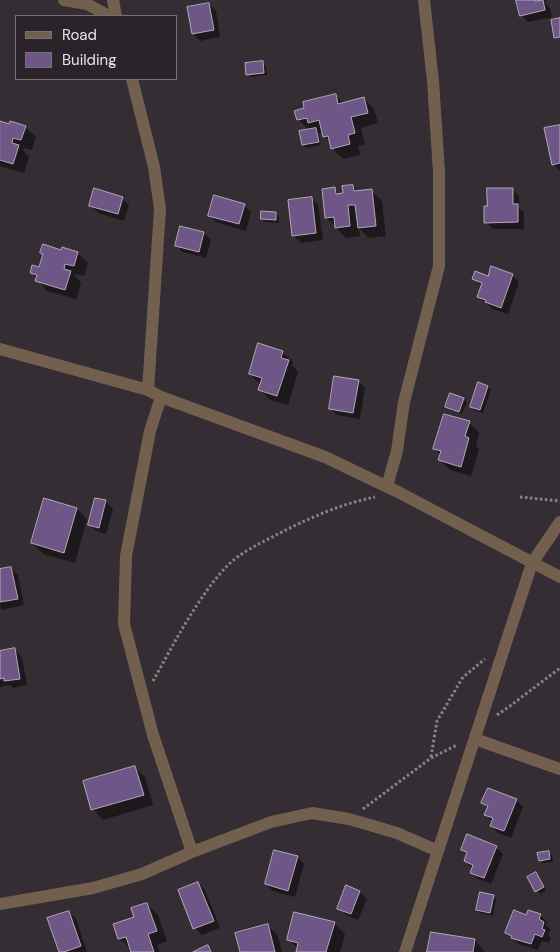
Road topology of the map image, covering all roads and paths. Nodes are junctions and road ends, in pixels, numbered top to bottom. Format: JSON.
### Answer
{"nodes":[{"id":1,"x":64,"y":0,"type":"edge"},
{"id":2,"x":113,"y":0,"type":"edge"},
{"id":3,"x":424,"y":0,"type":"edge"},
{"id":4,"x":107,"y":15,"type":"edge"},
{"id":5,"x":116,"y":15,"type":"edge"},
{"id":6,"x":132,"y":80,"type":"edge"},
{"id":7,"x":0,"y":349,"type":"edge"},
{"id":8,"x":148,"y":390,"type":"junction"},
{"id":9,"x":161,"y":397,"type":"junction"},
{"id":10,"x":393,"y":489,"type":"junction"},
{"id":11,"x":520,"y":497,"type":"dead end"},
{"id":12,"x":560,"y":501,"type":"edge"},
{"id":13,"x":560,"y":522,"type":"edge"},
{"id":14,"x":532,"y":563,"type":"junction"},
{"id":15,"x":560,"y":577,"type":"edge"},
{"id":16,"x":506,"y":642,"type":"junction"},
{"id":17,"x":560,"y":668,"type":"edge"},
{"id":18,"x":144,"y":696,"type":"junction"},
{"id":19,"x":477,"y":734,"type":"junction"},
{"id":20,"x":431,"y":758,"type":"junction"},
{"id":21,"x":560,"y":769,"type":"edge"},
{"id":22,"x":349,"y":819,"type":"junction"},
{"id":23,"x":438,"y":851,"type":"junction"},
{"id":24,"x":192,"y":852,"type":"junction"},
{"id":25,"x":0,"y":904,"type":"edge"},
{"id":26,"x":405,"y":952,"type":"edge"}],
"edges":[{"from":1,"to":4,"type":"street"},
{"from":2,"to":5,"type":"street"},
{"from":3,"to":10,"type":"street"},
{"from":6,"to":8,"type":"street"},
{"from":7,"to":8,"type":"street"},
{"from":8,"to":9,"type":"street"},
{"from":9,"to":10,"type":"street"},
{"from":9,"to":18,"type":"street"},
{"from":10,"to":14,"type":"street"},
{"from":10,"to":18,"type":"path"},
{"from":11,"to":12,"type":"path"},
{"from":13,"to":14,"type":"street"},
{"from":14,"to":15,"type":"street"},
{"from":14,"to":16,"type":"street"},
{"from":16,"to":19,"type":"street"},
{"from":16,"to":20,"type":"path"},
{"from":17,"to":19,"type":"path"},
{"from":18,"to":24,"type":"street"},
{"from":19,"to":20,"type":"path"},
{"from":19,"to":21,"type":"street"},
{"from":19,"to":23,"type":"street"},
{"from":20,"to":22,"type":"path"},
{"from":22,"to":23,"type":"street"},
{"from":22,"to":24,"type":"street"},
{"from":23,"to":26,"type":"street"},
{"from":24,"to":25,"type":"street"}]}
